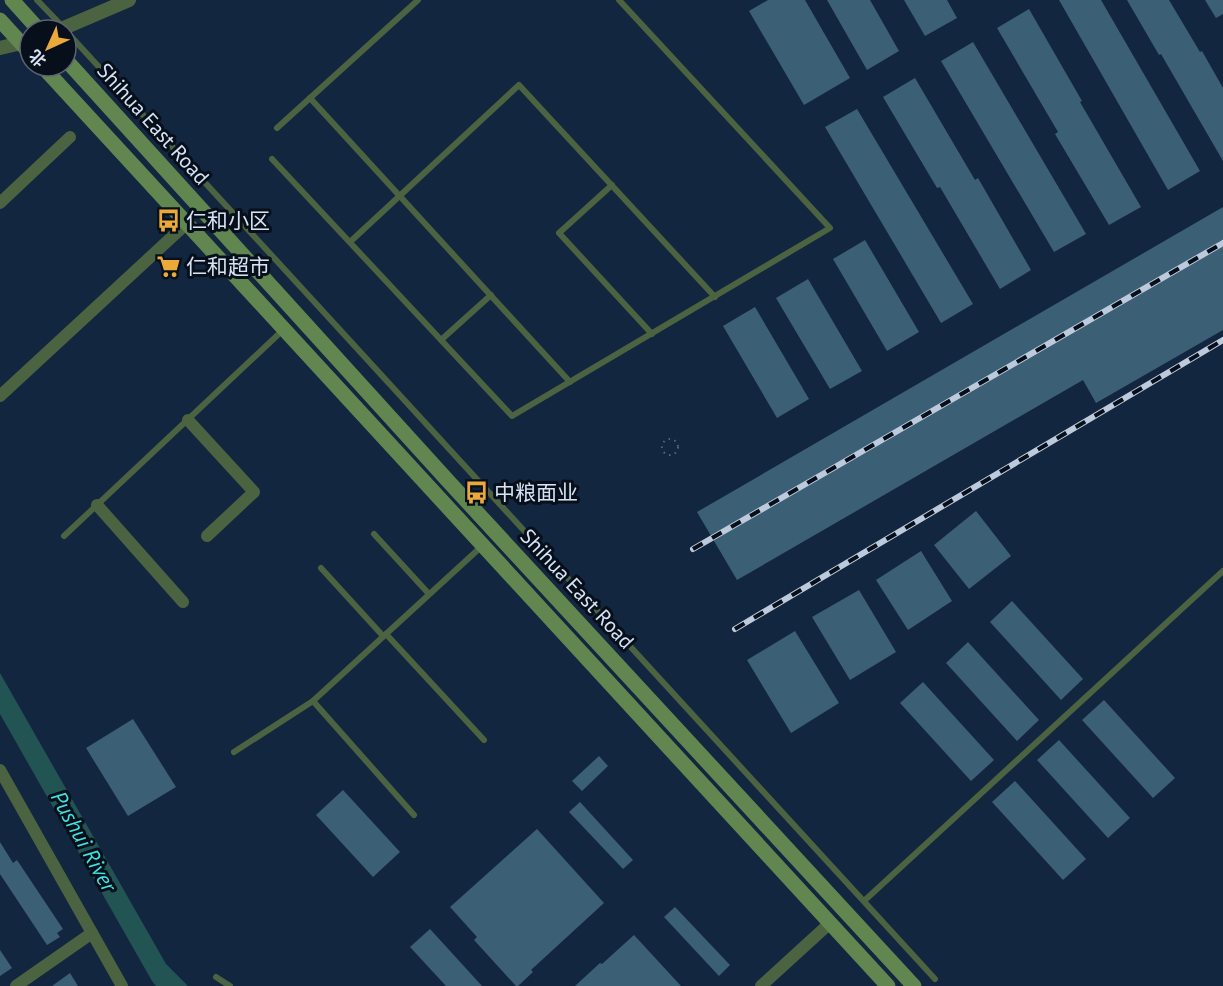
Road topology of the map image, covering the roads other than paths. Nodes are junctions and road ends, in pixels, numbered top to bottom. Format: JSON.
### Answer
{"nodes":[{"id":1,"x":12,"y":0,"type":"edge"},
{"id":2,"x":37,"y":0,"type":"edge"},
{"id":3,"x":129,"y":0,"type":"edge"},
{"id":4,"x":418,"y":0,"type":"edge"},
{"id":5,"x":619,"y":0,"type":"edge"},
{"id":6,"x":28,"y":18,"type":"edge"},
{"id":7,"x":53,"y":18,"type":"edge"},
{"id":8,"x":0,"y":20,"type":"edge"},
{"id":9,"x":78,"y":24,"type":"edge"},
{"id":10,"x":18,"y":37,"type":"edge"},
{"id":11,"x":78,"y":45,"type":"edge"},
{"id":12,"x":18,"y":47,"type":"edge"},
{"id":13,"x":0,"y":48,"type":"edge"},
{"id":14,"x":78,"y":73,"type":"edge"},
{"id":15,"x":53,"y":78,"type":"edge"},
{"id":16,"x":310,"y":98,"type":"junction"},
{"id":17,"x":277,"y":128,"type":"dead end"},
{"id":18,"x":70,"y":137,"type":"dead end"},
{"id":19,"x":272,"y":159,"type":"dead end"},
{"id":20,"x":612,"y":185,"type":"junction"},
{"id":21,"x":400,"y":196,"type":"junction"},
{"id":22,"x":0,"y":203,"type":"edge"},
{"id":23,"x":186,"y":224,"type":"junction"},
{"id":24,"x":350,"y":242,"type":"junction"},
{"id":25,"x":491,"y":295,"type":"junction"},
{"id":26,"x":715,"y":297,"type":"junction"},
{"id":27,"x":284,"y":330,"type":"junction"},
{"id":28,"x":652,"y":334,"type":"junction"},
{"id":29,"x":441,"y":340,"type":"junction"},
{"id":30,"x":570,"y":382,"type":"junction"},
{"id":31,"x":0,"y":396,"type":"edge"},
{"id":32,"x":188,"y":420,"type":"junction"},
{"id":33,"x":97,"y":505,"type":"junction"},
{"id":34,"x":374,"y":534,"type":"dead end"},
{"id":35,"x":64,"y":536,"type":"dead end"},
{"id":36,"x":207,"y":536,"type":"dead end"},
{"id":37,"x":482,"y":545,"type":"junction"},
{"id":38,"x":321,"y":568,"type":"dead end"},
{"id":39,"x":1223,"y":571,"type":"edge"},
{"id":40,"x":429,"y":594,"type":"junction"},
{"id":41,"x":183,"y":602,"type":"dead end"},
{"id":42,"x":385,"y":635,"type":"junction"},
{"id":43,"x":313,"y":701,"type":"junction"},
{"id":44,"x":484,"y":740,"type":"dead end"},
{"id":45,"x":234,"y":752,"type":"dead end"},
{"id":46,"x":0,"y":770,"type":"edge"},
{"id":47,"x":414,"y":815,"type":"dead end"},
{"id":48,"x":864,"y":901,"type":"junction"},
{"id":49,"x":830,"y":923,"type":"junction"},
{"id":50,"x":92,"y":933,"type":"junction"},
{"id":51,"x":216,"y":977,"type":"dead end"},
{"id":52,"x":935,"y":979,"type":"dead end"},
{"id":53,"x":15,"y":986,"type":"edge"},
{"id":54,"x":122,"y":986,"type":"edge"},
{"id":55,"x":230,"y":986,"type":"edge"},
{"id":56,"x":760,"y":986,"type":"edge"},
{"id":57,"x":888,"y":986,"type":"edge"},
{"id":58,"x":914,"y":986,"type":"edge"}],
"edges":[{"from":1,"to":6,"type":"main road"},
{"from":2,"to":7,"type":"lane"},
{"from":3,"to":9,"type":"street"},
{"from":4,"to":16,"type":"lane"},
{"from":5,"to":26,"type":"lane"},
{"from":8,"to":10,"type":"main road"},
{"from":11,"to":48,"type":"lane"},
{"from":12,"to":13,"type":"street"},
{"from":14,"to":58,"type":"main road","name":"Shihua East Road"},
{"from":15,"to":23,"type":"main road","name":"Shihua East Road"},
{"from":16,"to":17,"type":"lane"},
{"from":16,"to":21,"type":"lane"},
{"from":18,"to":22,"type":"street"},
{"from":19,"to":24,"type":"lane"},
{"from":20,"to":21,"type":"lane"},
{"from":20,"to":26,"type":"lane"},
{"from":20,"to":28,"type":"lane"},
{"from":21,"to":24,"type":"lane"},
{"from":21,"to":25,"type":"lane"},
{"from":23,"to":27,"type":"main road","name":"Shihua East Road"},
{"from":23,"to":31,"type":"street"},
{"from":24,"to":29,"type":"lane"},
{"from":25,"to":29,"type":"lane"},
{"from":25,"to":30,"type":"lane"},
{"from":26,"to":28,"type":"lane"},
{"from":27,"to":32,"type":"lane"},
{"from":27,"to":37,"type":"main road","name":"Shihua East Road"},
{"from":28,"to":30,"type":"lane"},
{"from":29,"to":30,"type":"lane"},
{"from":32,"to":33,"type":"lane"},
{"from":32,"to":36,"type":"street"},
{"from":33,"to":35,"type":"lane"},
{"from":33,"to":41,"type":"street"},
{"from":34,"to":40,"type":"lane"},
{"from":37,"to":40,"type":"lane"},
{"from":37,"to":49,"type":"main road","name":"Shihua East Road"},
{"from":38,"to":42,"type":"lane"},
{"from":39,"to":48,"type":"lane"},
{"from":40,"to":42,"type":"lane"},
{"from":42,"to":43,"type":"lane"},
{"from":42,"to":44,"type":"lane"},
{"from":43,"to":45,"type":"lane"},
{"from":43,"to":47,"type":"lane"},
{"from":46,"to":50,"type":"street"},
{"from":48,"to":52,"type":"lane"},
{"from":49,"to":56,"type":"street"},
{"from":49,"to":57,"type":"main road","name":"Shihua East Road"},
{"from":50,"to":53,"type":"street"},
{"from":50,"to":54,"type":"street"},
{"from":51,"to":55,"type":"lane"}]}
